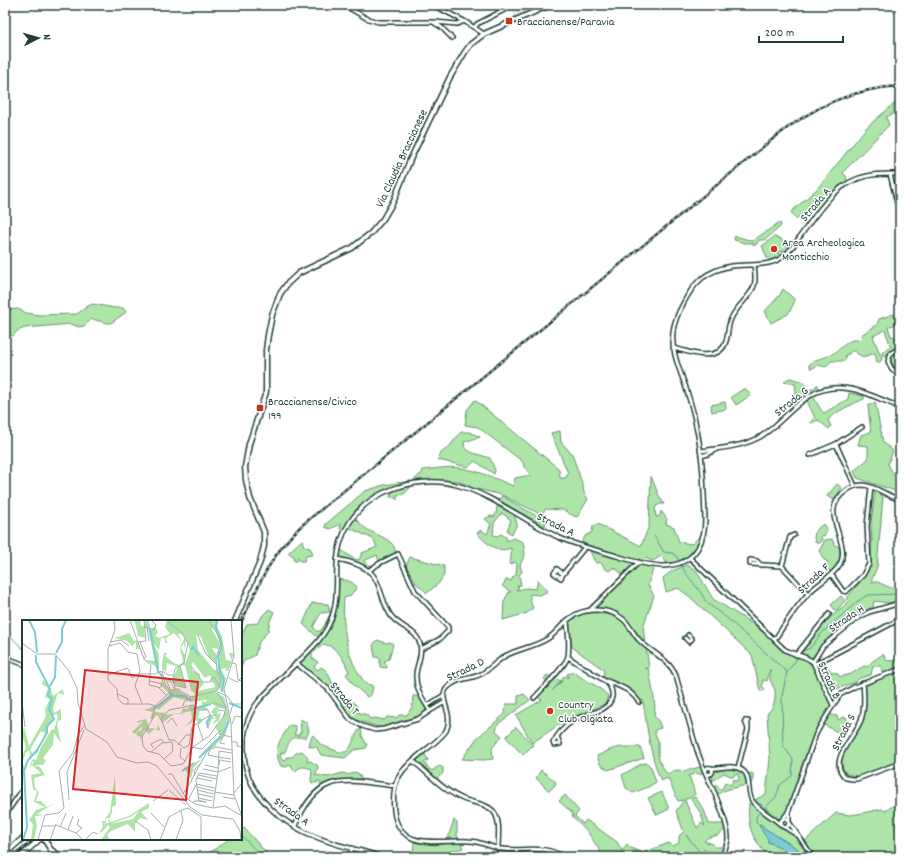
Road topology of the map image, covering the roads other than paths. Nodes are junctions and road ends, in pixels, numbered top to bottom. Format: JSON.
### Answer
{"nodes":[{"id":1,"x":344,"y":5,"type":"edge"},
{"id":2,"x":433,"y":5,"type":"edge"},
{"id":3,"x":514,"y":5,"type":"edge"},
{"id":4,"x":550,"y":5,"type":"edge"},
{"id":5,"x":464,"y":21,"type":"junction"},
{"id":6,"x":433,"y":22,"type":"junction"},
{"id":7,"x":475,"y":27,"type":"junction"},
{"id":8,"x":484,"y":34,"type":"junction"},
{"id":9,"x":452,"y":38,"type":"dead end"},
{"id":10,"x":890,"y":174,"type":"junction"},
{"id":11,"x":900,"y":174,"type":"edge"},
{"id":12,"x":900,"y":215,"type":"edge"},
{"id":13,"x":754,"y":265,"type":"junction"},
{"id":14,"x":673,"y":348,"type":"junction"},
{"id":15,"x":900,"y":348,"type":"edge"},
{"id":16,"x":900,"y":376,"type":"edge"},
{"id":17,"x":900,"y":407,"type":"edge"},
{"id":18,"x":862,"y":427,"type":"dead end"},
{"id":19,"x":836,"y":444,"type":"junction"},
{"id":20,"x":719,"y":448,"type":"junction"},
{"id":21,"x":700,"y":451,"type":"junction"},
{"id":22,"x":810,"y":455,"type":"dead end"},
{"id":23,"x":701,"y":456,"type":"junction"},
{"id":24,"x":856,"y":486,"type":"junction"},
{"id":25,"x":871,"y":487,"type":"junction"},
{"id":26,"x":900,"y":499,"type":"edge"},
{"id":27,"x":794,"y":535,"type":"dead end"},
{"id":28,"x":585,"y":547,"type":"junction"},
{"id":29,"x":690,"y":558,"type":"junction"},
{"id":30,"x":337,"y":559,"type":"junction"},
{"id":31,"x":638,"y":562,"type":"junction"},
{"id":32,"x":761,"y":565,"type":"dead end"},
{"id":33,"x":782,"y":566,"type":"junction"},
{"id":34,"x":368,"y":570,"type":"junction"},
{"id":35,"x":563,"y":574,"type":"dead end"},
{"id":36,"x":831,"y":574,"type":"junction"},
{"id":37,"x":808,"y":594,"type":"junction"},
{"id":38,"x":900,"y":603,"type":"edge"},
{"id":39,"x":589,"y":610,"type":"junction"},
{"id":40,"x":829,"y":614,"type":"dead end"},
{"id":41,"x":900,"y":619,"type":"edge"},
{"id":42,"x":236,"y":620,"type":"edge"},
{"id":43,"x":567,"y":621,"type":"junction"},
{"id":44,"x":688,"y":635,"type":"dead end"},
{"id":45,"x":685,"y":638,"type":"dead end"},
{"id":46,"x":775,"y":639,"type":"junction"},
{"id":47,"x":421,"y":649,"type":"junction"},
{"id":48,"x":5,"y":655,"type":"edge"},
{"id":49,"x":799,"y":655,"type":"junction"},
{"id":50,"x":568,"y":658,"type":"junction"},
{"id":51,"x":296,"y":663,"type":"junction"},
{"id":52,"x":814,"y":663,"type":"junction"},
{"id":53,"x":22,"y":664,"type":"edge"},
{"id":54,"x":900,"y":669,"type":"edge"},
{"id":55,"x":605,"y":681,"type":"junction"},
{"id":56,"x":863,"y":683,"type":"junction"},
{"id":57,"x":619,"y":687,"type":"junction"},
{"id":58,"x":613,"y":692,"type":"junction"},
{"id":59,"x":444,"y":695,"type":"junction"},
{"id":60,"x":534,"y":698,"type":"dead end"},
{"id":61,"x":445,"y":702,"type":"junction"},
{"id":62,"x":639,"y":702,"type":"dead end"},
{"id":63,"x":833,"y":705,"type":"junction"},
{"id":64,"x":428,"y":706,"type":"junction"},
{"id":65,"x":430,"y":711,"type":"junction"},
{"id":66,"x":748,"y":729,"type":"dead end"},
{"id":67,"x":557,"y":736,"type":"dead end"},
{"id":68,"x":699,"y":755,"type":"junction"},
{"id":69,"x":413,"y":761,"type":"junction"},
{"id":70,"x":900,"y":763,"type":"edge"},
{"id":71,"x":710,"y":768,"type":"junction"},
{"id":72,"x":738,"y":768,"type":"junction"},
{"id":73,"x":719,"y":769,"type":"junction"},
{"id":74,"x":706,"y":773,"type":"junction"},
{"id":75,"x":711,"y":774,"type":"junction"},
{"id":76,"x":375,"y":784,"type":"junction"},
{"id":77,"x":711,"y":784,"type":"junction"},
{"id":78,"x":395,"y":786,"type":"junction"},
{"id":79,"x":378,"y":788,"type":"dead end"},
{"id":80,"x":22,"y":790,"type":"edge"},
{"id":81,"x":789,"y":810,"type":"junction"},
{"id":82,"x":5,"y":814,"type":"edge"},
{"id":83,"x":775,"y":819,"type":"junction"},
{"id":84,"x":783,"y":819,"type":"junction"},
{"id":85,"x":790,"y":822,"type":"junction"},
{"id":86,"x":780,"y":824,"type":"junction"},
{"id":87,"x":295,"y":826,"type":"junction"},
{"id":88,"x":786,"y":828,"type":"junction"},
{"id":89,"x":800,"y":838,"type":"junction"},
{"id":90,"x":22,"y":839,"type":"edge"},
{"id":91,"x":39,"y":840,"type":"edge"},
{"id":92,"x":45,"y":840,"type":"edge"},
{"id":93,"x":352,"y":848,"type":"junction"},
{"id":94,"x":498,"y":848,"type":"junction"},
{"id":95,"x":723,"y":853,"type":"junction"},
{"id":96,"x":5,"y":854,"type":"edge"},
{"id":97,"x":20,"y":857,"type":"edge"},
{"id":98,"x":61,"y":857,"type":"edge"},
{"id":99,"x":322,"y":857,"type":"edge"},
{"id":100,"x":381,"y":857,"type":"edge"},
{"id":101,"x":564,"y":857,"type":"edge"},
{"id":102,"x":721,"y":857,"type":"edge"},
{"id":103,"x":731,"y":857,"type":"edge"},
{"id":104,"x":813,"y":857,"type":"edge"}],
"edges":[{"from":1,"to":6,"type":"street"},
{"from":2,"to":5,"type":"street"},
{"from":3,"to":7,"type":"street"},
{"from":4,"to":8,"type":"main road","name":"Via Claudia Braccianese"},
{"from":5,"to":6,"type":"street"},
{"from":5,"to":7,"type":"street"},
{"from":6,"to":9,"type":"street"},
{"from":7,"to":8,"type":"street"},
{"from":8,"to":42,"type":"main road","name":"Via Claudia Braccianese"},
{"from":10,"to":11,"type":"street","name":"Strada A"},
{"from":10,"to":12,"type":"street"},
{"from":10,"to":13,"type":"street","name":"Strada A"},
{"from":13,"to":14,"type":"street","name":"Strada A"},
{"from":13,"to":14,"type":"street"},
{"from":14,"to":21,"type":"street","name":"Strada A"},
{"from":15,"to":16,"type":"street"},
{"from":17,"to":20,"type":"street","name":"Strada G"},
{"from":18,"to":19,"type":"street"},
{"from":19,"to":22,"type":"street"},
{"from":19,"to":24,"type":"street"},
{"from":20,"to":21,"type":"street","name":"Strada G"},
{"from":20,"to":23,"type":"street","name":"Strada G"},
{"from":21,"to":23,"type":"street","name":"Strada A"},
{"from":23,"to":29,"type":"street","name":"Strada A"},
{"from":24,"to":25,"type":"street"},
{"from":24,"to":36,"type":"street","name":"Strada F"},
{"from":25,"to":26,"type":"street"},
{"from":25,"to":36,"type":"street"},
{"from":27,"to":33,"type":"street"},
{"from":28,"to":30,"type":"street","name":"Strada A"},
{"from":28,"to":31,"type":"street","name":"Strada A"},
{"from":28,"to":35,"type":"street"},
{"from":29,"to":31,"type":"street","name":"Strada A"},
{"from":29,"to":46,"type":"street","name":"Strada B"},
{"from":30,"to":34,"type":"street"},
{"from":30,"to":51,"type":"street","name":"Strada A"},
{"from":31,"to":39,"type":"street","name":"Strada D"},
{"from":32,"to":33,"type":"street"},
{"from":33,"to":37,"type":"street"},
{"from":34,"to":47,"type":"street"},
{"from":34,"to":47,"type":"street"},
{"from":36,"to":37,"type":"street","name":"Strada F"},
{"from":37,"to":46,"type":"street","name":"Strada F"},
{"from":38,"to":52,"type":"street","name":"Strada H"},
{"from":39,"to":43,"type":"street","name":"Strada D"},
{"from":39,"to":68,"type":"street"},
{"from":40,"to":49,"type":"street"},
{"from":41,"to":52,"type":"street"},
{"from":43,"to":50,"type":"street"},
{"from":43,"to":59,"type":"street","name":"Strada D"},
{"from":44,"to":45,"type":"street"},
{"from":46,"to":49,"type":"street","name":"Strada B"},
{"from":47,"to":64,"type":"street"},
{"from":48,"to":53,"type":"street"},
{"from":49,"to":52,"type":"street","name":"Strada B"},
{"from":50,"to":55,"type":"street"},
{"from":50,"to":60,"type":"street"},
{"from":51,"to":65,"type":"street","name":"Strada T"},
{"from":51,"to":87,"type":"street","name":"Strada A"},
{"from":52,"to":63,"type":"street","name":"Strada B"},
{"from":54,"to":56,"type":"street"},
{"from":55,"to":57,"type":"street"},
{"from":55,"to":58,"type":"street"},
{"from":56,"to":63,"type":"street"},
{"from":56,"to":70,"type":"street","name":"Strada S"},
{"from":57,"to":58,"type":"street"},
{"from":57,"to":62,"type":"street"},
{"from":58,"to":67,"type":"street"},
{"from":59,"to":61,"type":"street","name":"Strada D"},
{"from":59,"to":64,"type":"street"},
{"from":61,"to":65,"type":"street","name":"Strada T"},
{"from":61,"to":69,"type":"street","name":"Strada D"},
{"from":63,"to":81,"type":"street","name":"Strada B"},
{"from":64,"to":65,"type":"street"},
{"from":66,"to":72,"type":"street"},
{"from":68,"to":71,"type":"street"},
{"from":68,"to":74,"type":"street"},
{"from":69,"to":78,"type":"street","name":"Strada D"},
{"from":69,"to":94,"type":"street"},
{"from":71,"to":73,"type":"street"},
{"from":71,"to":74,"type":"street"},
{"from":71,"to":75,"type":"street"},
{"from":72,"to":73,"type":"street"},
{"from":72,"to":83,"type":"street"},
{"from":73,"to":75,"type":"street"},
{"from":74,"to":75,"type":"street"},
{"from":74,"to":77,"type":"street"},
{"from":75,"to":77,"type":"street"},
{"from":76,"to":78,"type":"street"},
{"from":76,"to":79,"type":"street"},
{"from":76,"to":87,"type":"street"},
{"from":77,"to":95,"type":"street"},
{"from":78,"to":94,"type":"street","name":"Strada D"},
{"from":80,"to":82,"type":"street"},
{"from":81,"to":84,"type":"street","name":"Strada B"},
{"from":81,"to":85,"type":"street","name":"Strada B"},
{"from":83,"to":84,"type":"street"},
{"from":83,"to":86,"type":"street"},
{"from":84,"to":85,"type":"street"},
{"from":84,"to":86,"type":"street"},
{"from":85,"to":88,"type":"street"},
{"from":85,"to":89,"type":"street","name":"Strada B"},
{"from":86,"to":88,"type":"street"},
{"from":87,"to":93,"type":"street","name":"Strada A"},
{"from":88,"to":89,"type":"street","name":"Strada B"},
{"from":89,"to":104,"type":"street","name":"Strada B"},
{"from":90,"to":96,"type":"main road"},
{"from":91,"to":97,"type":"main road"},
{"from":92,"to":98,"type":"main road"},
{"from":93,"to":99,"type":"street"},
{"from":93,"to":100,"type":"street","name":"Strada A"},
{"from":94,"to":101,"type":"street","name":"Strada D"},
{"from":95,"to":102,"type":"street"},
{"from":95,"to":103,"type":"street"}]}
